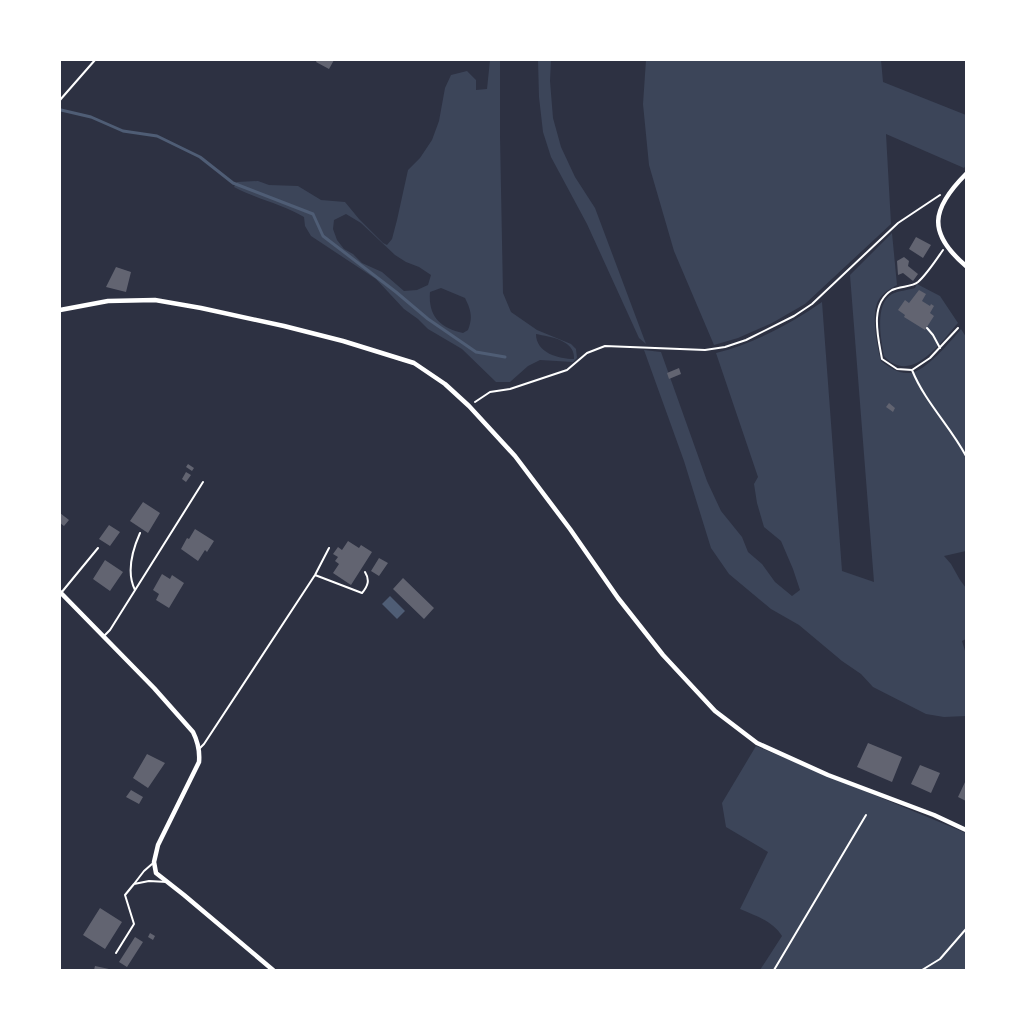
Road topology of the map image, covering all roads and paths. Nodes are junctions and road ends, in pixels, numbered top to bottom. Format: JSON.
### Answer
{"nodes":[{"id":1,"x":95,"y":60,"type":"edge"},
{"id":2,"x":60,"y":100,"type":"edge"},
{"id":3,"x":966,"y":174,"type":"edge"},
{"id":4,"x":947,"y":196,"type":"junction"},
{"id":5,"x":946,"y":245,"type":"junction"},
{"id":6,"x":966,"y":266,"type":"edge"},
{"id":7,"x":60,"y":310,"type":"edge"},
{"id":8,"x":926,"y":328,"type":"dead end"},
{"id":9,"x":958,"y":328,"type":"dead end"},
{"id":10,"x":940,"y":348,"type":"junction"},
{"id":11,"x":912,"y":370,"type":"junction"},
{"id":12,"x":469,"y":406,"type":"junction"},
{"id":13,"x":966,"y":456,"type":"edge"},
{"id":14,"x":204,"y":482,"type":"dead end"},
{"id":15,"x":140,"y":533,"type":"dead end"},
{"id":16,"x":98,"y":548,"type":"dead end"},
{"id":17,"x":329,"y":548,"type":"dead end"},
{"id":18,"x":364,"y":572,"type":"dead end"},
{"id":19,"x":315,"y":575,"type":"junction"},
{"id":20,"x":135,"y":590,"type":"junction"},
{"id":21,"x":60,"y":593,"type":"edge"},
{"id":22,"x":103,"y":636,"type":"junction"},
{"id":23,"x":199,"y":749,"type":"junction"},
{"id":24,"x":866,"y":816,"type":"dead end"},
{"id":25,"x":966,"y":830,"type":"edge"},
{"id":26,"x":154,"y":862,"type":"junction"},
{"id":27,"x":168,"y":882,"type":"junction"},
{"id":28,"x":134,"y":884,"type":"junction"},
{"id":29,"x":966,"y":929,"type":"edge"},
{"id":30,"x":116,"y":952,"type":"dead end"},
{"id":31,"x":273,"y":970,"type":"edge"},
{"id":32,"x":774,"y":970,"type":"edge"},
{"id":33,"x":922,"y":970,"type":"edge"}],
"edges":[{"from":1,"to":2,"type":"lane"},
{"from":3,"to":4,"type":"street"},
{"from":4,"to":5,"type":"street"},
{"from":4,"to":12,"type":"path"},
{"from":5,"to":6,"type":"street"},
{"from":5,"to":11,"type":"path"},
{"from":7,"to":12,"type":"street"},
{"from":8,"to":10,"type":"path"},
{"from":9,"to":10,"type":"path"},
{"from":10,"to":11,"type":"path"},
{"from":11,"to":13,"type":"path"},
{"from":12,"to":25,"type":"street"},
{"from":14,"to":20,"type":"lane"},
{"from":15,"to":20,"type":"lane"},
{"from":16,"to":21,"type":"lane"},
{"from":17,"to":19,"type":"lane"},
{"from":18,"to":19,"type":"lane"},
{"from":19,"to":23,"type":"lane"},
{"from":20,"to":22,"type":"lane"},
{"from":21,"to":22,"type":"street"},
{"from":22,"to":23,"type":"street"},
{"from":23,"to":26,"type":"street"},
{"from":24,"to":32,"type":"path"},
{"from":26,"to":27,"type":"street"},
{"from":26,"to":28,"type":"lane"},
{"from":27,"to":28,"type":"lane"},
{"from":27,"to":31,"type":"street"},
{"from":28,"to":30,"type":"lane"},
{"from":29,"to":33,"type":"path"}]}
